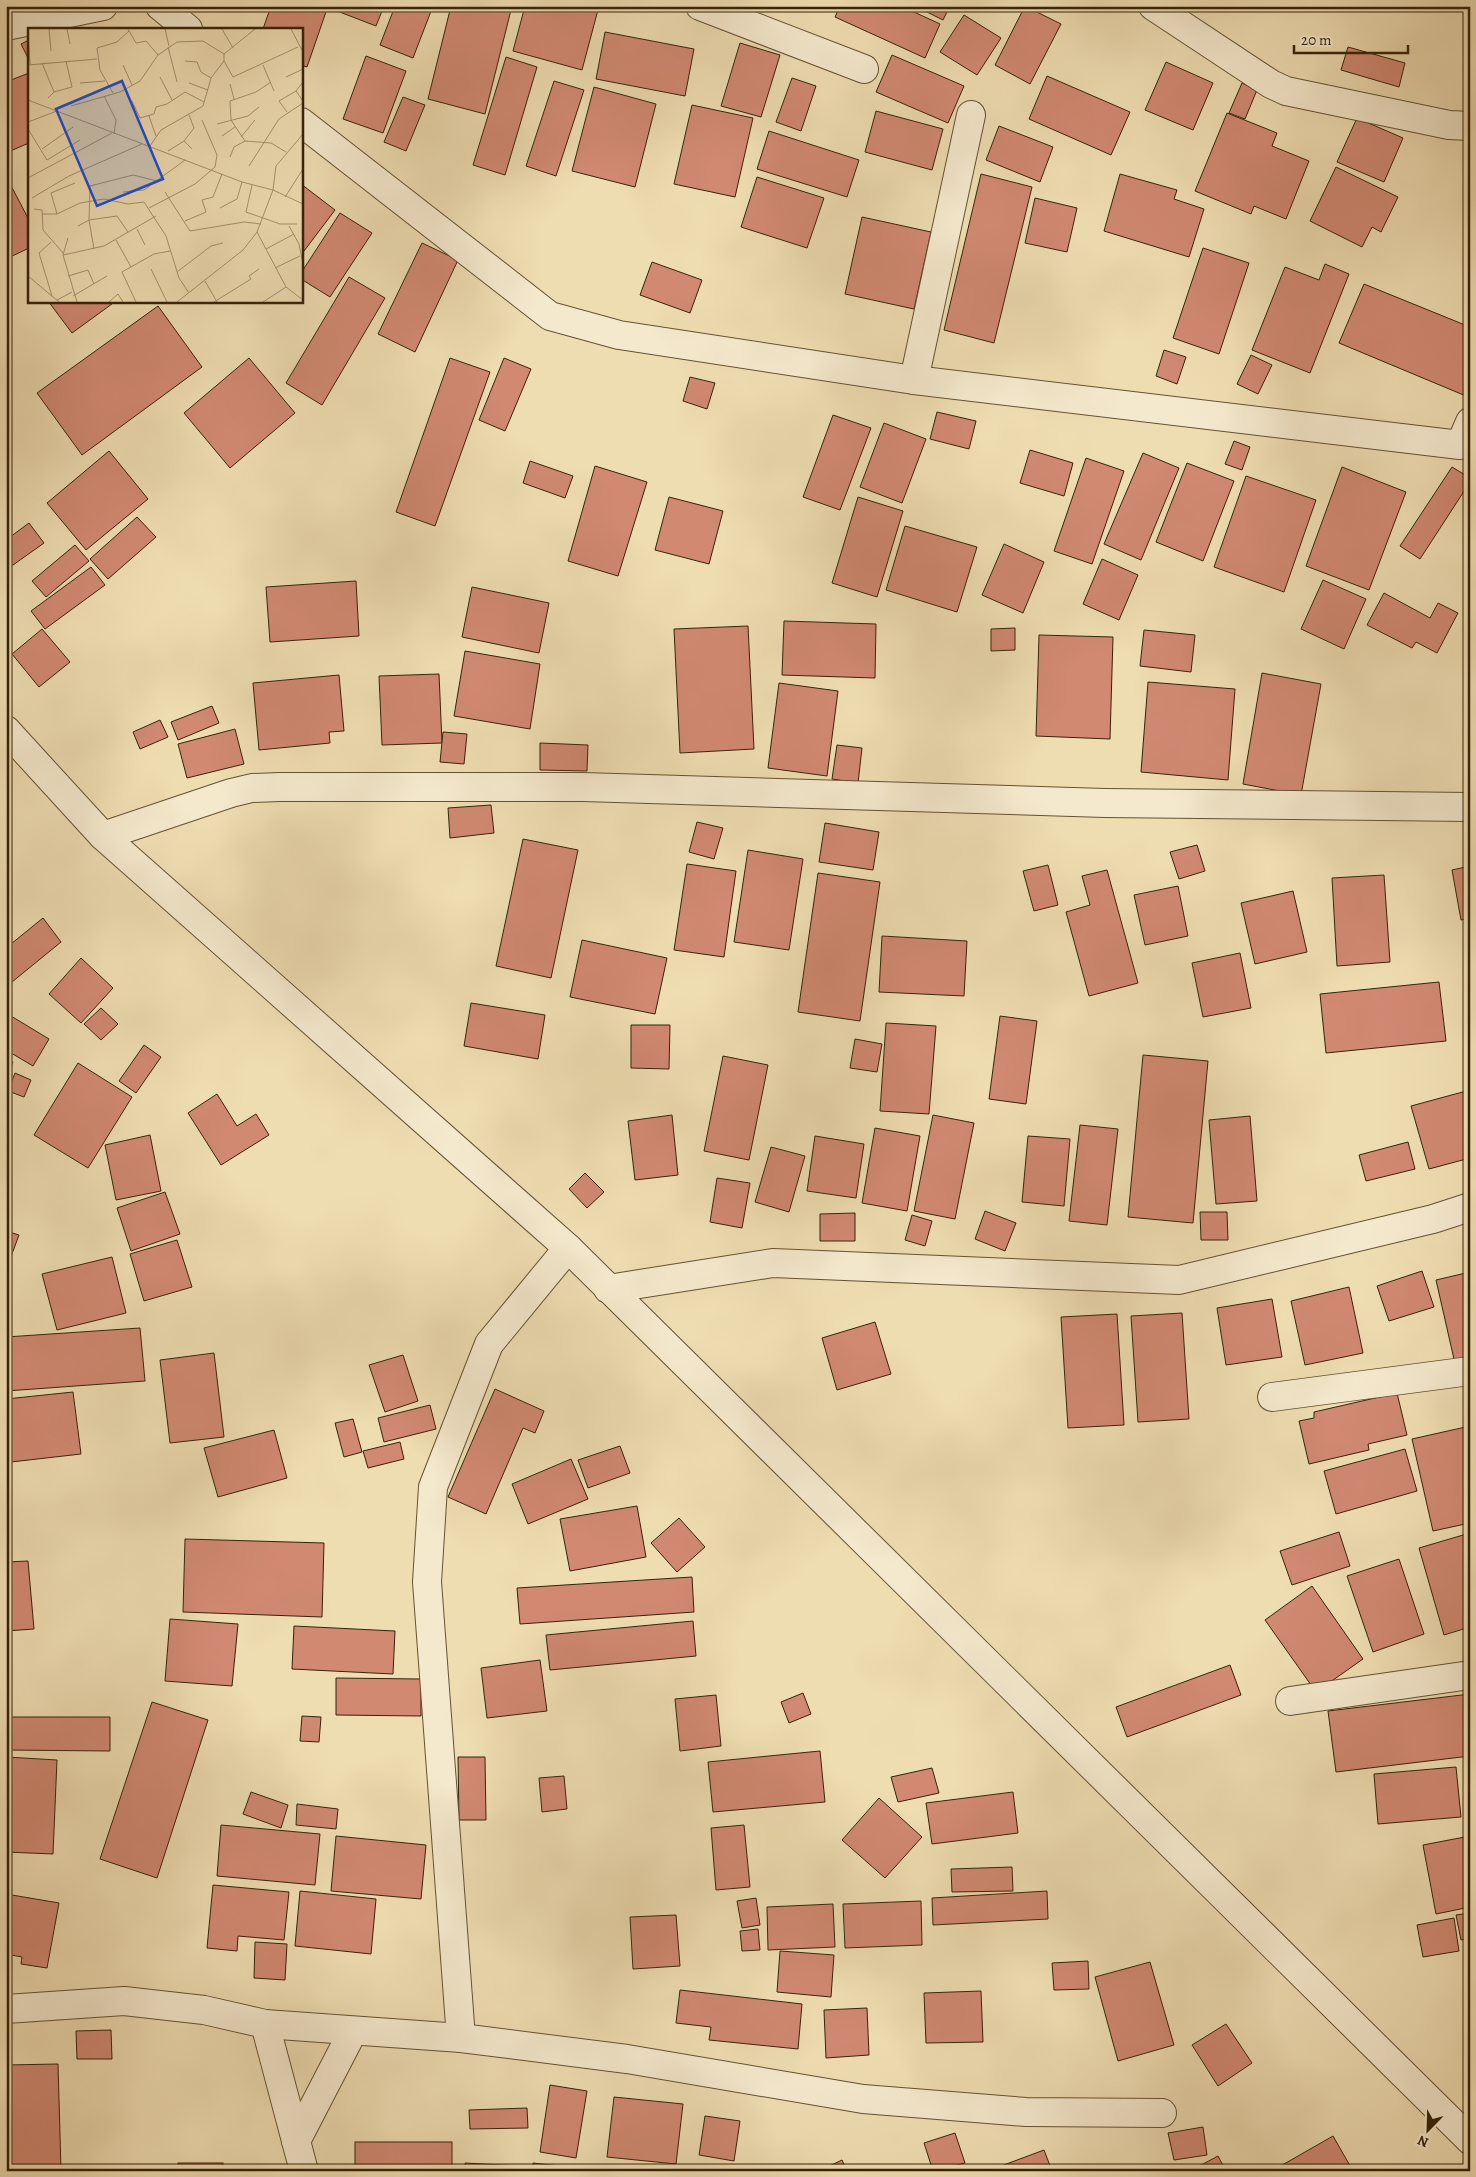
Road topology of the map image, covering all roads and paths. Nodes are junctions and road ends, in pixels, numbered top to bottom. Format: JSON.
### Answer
{"nodes":[{"id":1,"x":103,"y":6,"type":"edge"},
{"id":2,"x":160,"y":6,"type":"edge"},
{"id":3,"x":700,"y":6,"type":"edge"},
{"id":4,"x":1153,"y":6,"type":"edge"},
{"id":5,"x":6,"y":26,"type":"edge"},
{"id":6,"x":187,"y":28,"type":"edge"},
{"id":7,"x":864,"y":69,"type":"dead end"},
{"id":8,"x":971,"y":115,"type":"dead end"},
{"id":9,"x":302,"y":123,"type":"edge"},
{"id":10,"x":1470,"y":126,"type":"edge"},
{"id":11,"x":914,"y":380,"type":"junction"},
{"id":12,"x":1470,"y":422,"type":"edge"},
{"id":13,"x":6,"y":730,"type":"edge"},
{"id":14,"x":1470,"y":807,"type":"edge"},
{"id":15,"x":103,"y":836,"type":"junction"},
{"id":16,"x":1470,"y":1207,"type":"edge"},
{"id":17,"x":568,"y":1248,"type":"junction"},
{"id":18,"x":608,"y":1289,"type":"junction"},
{"id":19,"x":1470,"y":1371,"type":"edge"},
{"id":20,"x":1272,"y":1397,"type":"dead end"},
{"id":21,"x":1470,"y":1675,"type":"edge"},
{"id":22,"x":1290,"y":1701,"type":"dead end"},
{"id":23,"x":6,"y":2009,"type":"edge"},
{"id":24,"x":265,"y":2024,"type":"junction"},
{"id":25,"x":353,"y":2031,"type":"junction"},
{"id":26,"x":461,"y":2038,"type":"junction"},
{"id":27,"x":1162,"y":2113,"type":"dead end"},
{"id":28,"x":1470,"y":2140,"type":"edge"},
{"id":29,"x":296,"y":2141,"type":"junction"},
{"id":30,"x":304,"y":2171,"type":"edge"}],
"edges":[{"from":1,"to":5,"type":"street"},
{"from":2,"to":6,"type":"street"},
{"from":3,"to":7,"type":"street"},
{"from":4,"to":10,"type":"street"},
{"from":8,"to":11,"type":"street"},
{"from":9,"to":11,"type":"street"},
{"from":11,"to":12,"type":"street"},
{"from":13,"to":15,"type":"street"},
{"from":14,"to":15,"type":"street"},
{"from":15,"to":17,"type":"street"},
{"from":16,"to":18,"type":"street"},
{"from":17,"to":18,"type":"street"},
{"from":17,"to":26,"type":"street"},
{"from":18,"to":28,"type":"street"},
{"from":19,"to":20,"type":"street"},
{"from":21,"to":22,"type":"street"},
{"from":23,"to":24,"type":"street"},
{"from":24,"to":25,"type":"street"},
{"from":24,"to":29,"type":"street"},
{"from":25,"to":26,"type":"street"},
{"from":25,"to":29,"type":"street"},
{"from":26,"to":27,"type":"street"},
{"from":29,"to":30,"type":"street"}]}
